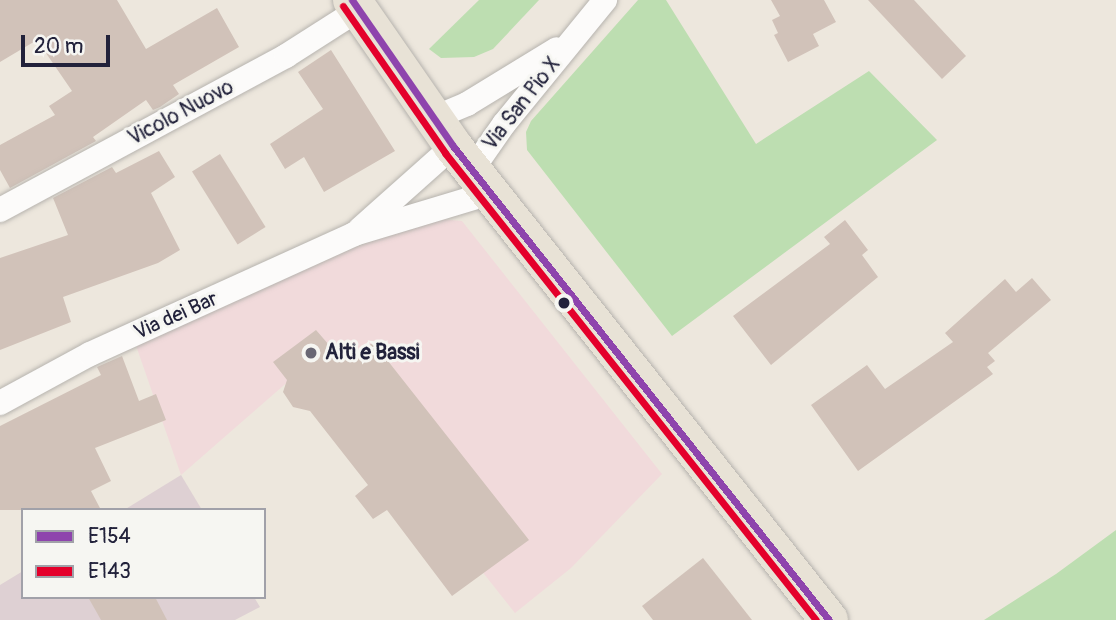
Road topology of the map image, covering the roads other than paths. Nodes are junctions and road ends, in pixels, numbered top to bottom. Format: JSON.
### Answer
{"nodes":[{"id":1,"x":605,"y":0,"type":"edge"},
{"id":2,"x":355,"y":5,"type":"edge"},
{"id":3,"x":572,"y":40,"type":"junction"},
{"id":4,"x":462,"y":157,"type":"junction"},
{"id":5,"x":0,"y":210,"type":"edge"},
{"id":6,"x":354,"y":234,"type":"junction"},
{"id":7,"x":0,"y":403,"type":"edge"},
{"id":8,"x":829,"y":620,"type":"edge"}],
"edges":[{"from":1,"to":3,"type":"street","name":"Via San Pio X"},
{"from":2,"to":4,"type":"main road"},
{"from":2,"to":5,"type":"street","name":"Vicolo Nuovo"},
{"from":3,"to":4,"type":"street","name":"Via San Pio X"},
{"from":3,"to":4,"type":"street","name":"Via San Pio X"},
{"from":4,"to":6,"type":"street","name":"Via dei Bar"},
{"from":4,"to":6,"type":"street","name":"Via dei Bar"},
{"from":4,"to":8,"type":"main road"},
{"from":6,"to":7,"type":"street","name":"Via dei Bar"}]}
